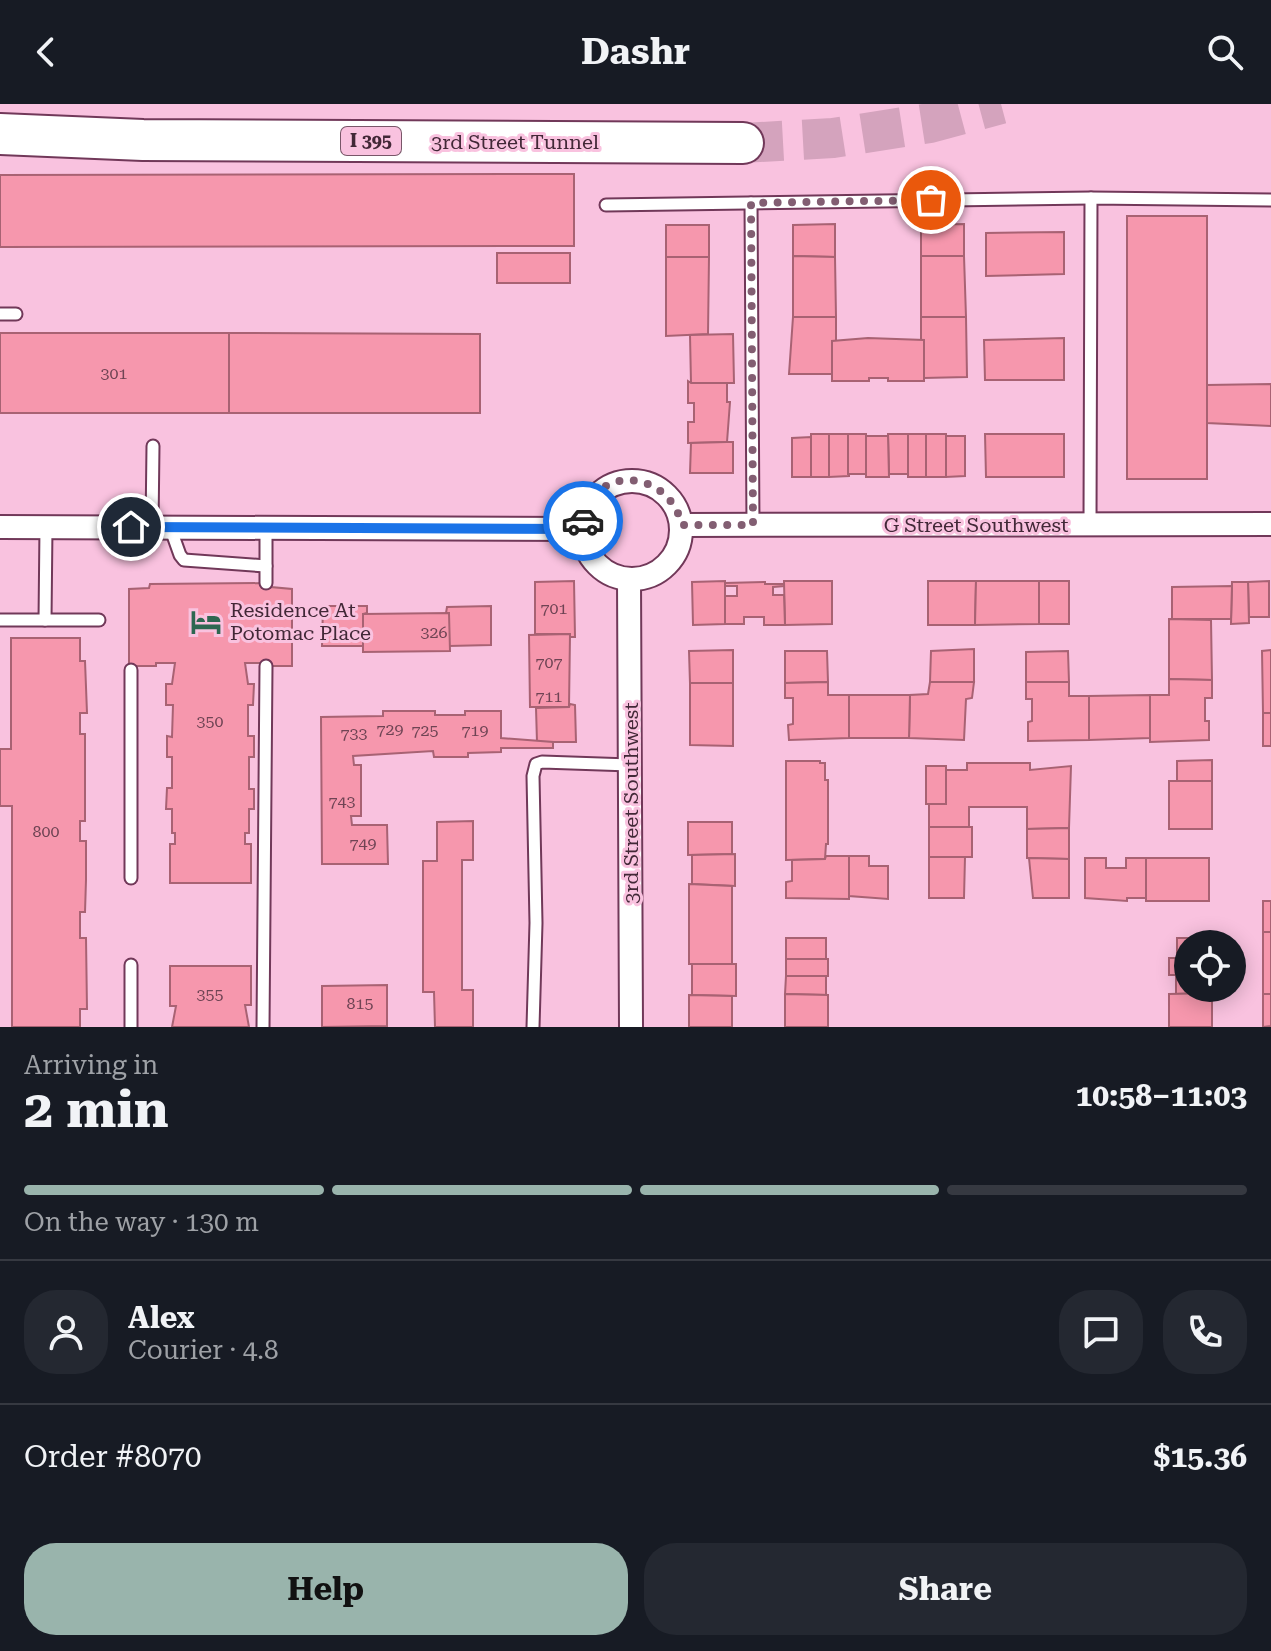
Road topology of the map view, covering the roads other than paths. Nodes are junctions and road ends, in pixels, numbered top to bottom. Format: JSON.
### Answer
{"nodes":[{"id":1,"x":0,"y":134,"type":"edge"},
{"id":2,"x":743,"y":143,"type":"tunnel mouth"},
{"id":3,"x":1091,"y":198,"type":"junction"},
{"id":4,"x":1271,"y":200,"type":"edge"},
{"id":5,"x":751,"y":203,"type":"junction"},
{"id":6,"x":606,"y":205,"type":"dead end"},
{"id":7,"x":0,"y":314,"type":"edge"},
{"id":8,"x":16,"y":314,"type":"dead end"},
{"id":9,"x":153,"y":446,"type":"dead end"},
{"id":10,"x":1271,"y":524,"type":"edge"},
{"id":11,"x":682,"y":525,"type":"junction"},
{"id":12,"x":753,"y":525,"type":"junction"},
{"id":13,"x":1090,"y":525,"type":"junction"},
{"id":14,"x":0,"y":527,"type":"edge"},
{"id":15,"x":46,"y":527,"type":"junction"},
{"id":16,"x":161,"y":527,"type":"junction"},
{"id":17,"x":266,"y":527,"type":"junction"},
{"id":18,"x":582,"y":529,"type":"junction"},
{"id":19,"x":266,"y":566,"type":"junction"},
{"id":20,"x":629,"y":579,"type":"junction"},
{"id":21,"x":266,"y":583,"type":"dead end"},
{"id":22,"x":0,"y":620,"type":"edge"},
{"id":23,"x":45,"y":620,"type":"junction"},
{"id":24,"x":99,"y":620,"type":"dead end"},
{"id":25,"x":266,"y":666,"type":"dead end"},
{"id":26,"x":131,"y":670,"type":"dead end"},
{"id":27,"x":631,"y":765,"type":"junction"},
{"id":28,"x":131,"y":878,"type":"dead end"},
{"id":29,"x":131,"y":965,"type":"dead end"},
{"id":30,"x":131,"y":1027,"type":"edge"},
{"id":31,"x":263,"y":1027,"type":"edge"},
{"id":32,"x":533,"y":1027,"type":"edge"},
{"id":33,"x":631,"y":1027,"type":"edge"}],
"edges":[{"from":1,"to":2,"type":"highway","name":"3rd Street Tunnel","number":"I 395"},
{"from":3,"to":4,"type":"lane"},
{"from":3,"to":5,"type":"lane"},
{"from":3,"to":13,"type":"lane"},
{"from":5,"to":6,"type":"lane"},
{"from":5,"to":12,"type":"lane"},
{"from":7,"to":8,"type":"lane"},
{"from":9,"to":16,"type":"lane"},
{"from":10,"to":13,"type":"street","name":"G Street Southwest"},
{"from":11,"to":12,"type":"street","name":"G Street Southwest"},
{"from":11,"to":18,"type":"street"},
{"from":11,"to":20,"type":"street"},
{"from":12,"to":13,"type":"street","name":"G Street Southwest"},
{"from":14,"to":15,"type":"street"},
{"from":15,"to":16,"type":"street"},
{"from":15,"to":23,"type":"lane"},
{"from":16,"to":17,"type":"street"},
{"from":16,"to":19,"type":"lane"},
{"from":17,"to":18,"type":"street"},
{"from":17,"to":19,"type":"lane"},
{"from":18,"to":20,"type":"street"},
{"from":19,"to":21,"type":"lane"},
{"from":20,"to":27,"type":"street","name":"3rd Street Southwest"},
{"from":22,"to":23,"type":"lane"},
{"from":23,"to":24,"type":"lane"},
{"from":25,"to":31,"type":"lane"},
{"from":26,"to":28,"type":"lane"},
{"from":27,"to":32,"type":"lane"},
{"from":27,"to":33,"type":"street","name":"3rd Street Southwest"},
{"from":29,"to":30,"type":"lane"}]}
